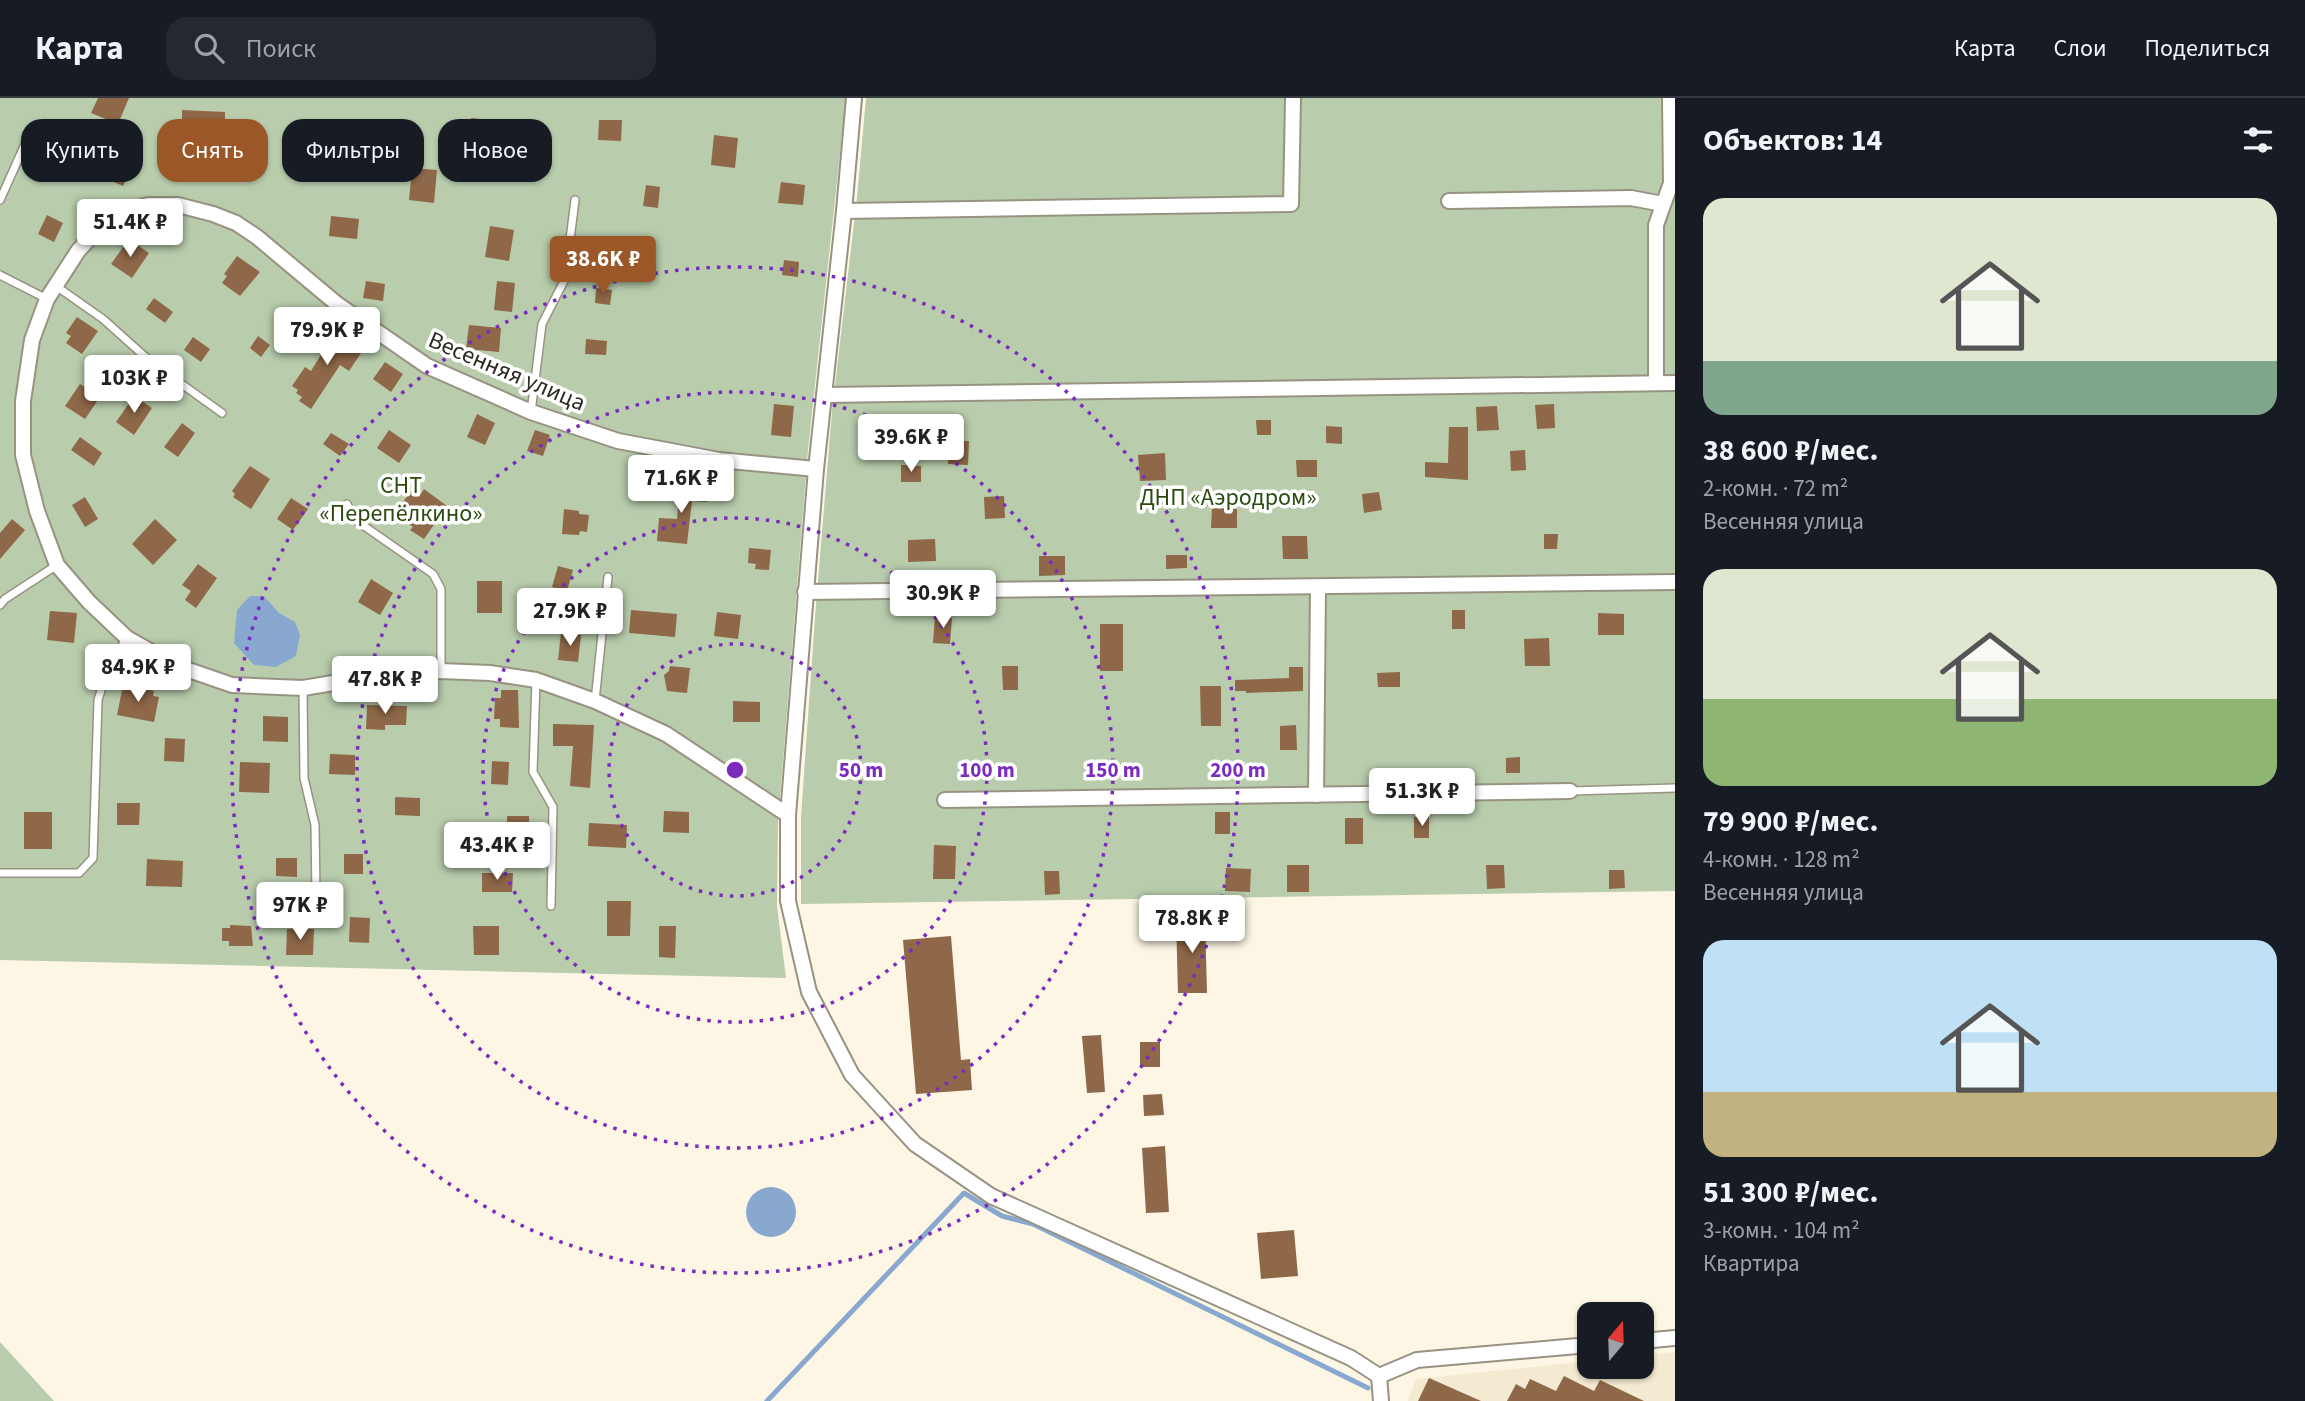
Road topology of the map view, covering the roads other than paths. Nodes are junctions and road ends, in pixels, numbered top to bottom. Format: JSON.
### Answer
{"nodes":[{"id":1,"x":854,"y":98,"type":"edge"},
{"id":2,"x":1293,"y":98,"type":"edge"},
{"id":3,"x":1670,"y":98,"type":"edge"},
{"id":4,"x":21,"y":153,"type":"edge"},
{"id":5,"x":0,"y":200,"type":"edge"},
{"id":6,"x":575,"y":200,"type":"dead end"},
{"id":7,"x":1449,"y":201,"type":"dead end"},
{"id":8,"x":1663,"y":204,"type":"junction"},
{"id":9,"x":844,"y":211,"type":"junction"},
{"id":10,"x":0,"y":275,"type":"edge"},
{"id":11,"x":55,"y":285,"type":"junction"},
{"id":12,"x":47,"y":299,"type":"junction"},
{"id":13,"x":1656,"y":383,"type":"junction"},
{"id":14,"x":1675,"y":383,"type":"edge"},
{"id":15,"x":824,"y":394,"type":"junction"},
{"id":16,"x":531,"y":412,"type":"junction"},
{"id":17,"x":222,"y":413,"type":"dead end"},
{"id":18,"x":816,"y":469,"type":"junction"},
{"id":19,"x":347,"y":504,"type":"dead end"},
{"id":20,"x":57,"y":565,"type":"junction"},
{"id":21,"x":608,"y":577,"type":"dead end"},
{"id":22,"x":1675,"y":582,"type":"edge"},
{"id":23,"x":1318,"y":588,"type":"junction"},
{"id":24,"x":805,"y":592,"type":"junction"},
{"id":25,"x":0,"y":605,"type":"edge"},
{"id":26,"x":127,"y":638,"type":"junction"},
{"id":27,"x":441,"y":671,"type":"junction"},
{"id":28,"x":536,"y":680,"type":"junction"},
{"id":29,"x":303,"y":688,"type":"junction"},
{"id":30,"x":595,"y":701,"type":"junction"},
{"id":31,"x":1675,"y":788,"type":"edge"},
{"id":32,"x":1570,"y":791,"type":"joint"},
{"id":33,"x":1316,"y":795,"type":"junction"},
{"id":34,"x":944,"y":800,"type":"dead end"},
{"id":35,"x":788,"y":816,"type":"junction"},
{"id":36,"x":0,"y":873,"type":"edge"},
{"id":37,"x":316,"y":896,"type":"dead end"},
{"id":38,"x":551,"y":906,"type":"dead end"},
{"id":39,"x":1675,"y":1338,"type":"edge"},
{"id":40,"x":1654,"y":1340,"type":"edge"},
{"id":41,"x":1577,"y":1346,"type":"edge"},
{"id":42,"x":1379,"y":1376,"type":"junction"},
{"id":43,"x":1381,"y":1401,"type":"edge"}],
"edges":[{"from":1,"to":9,"type":"street"},
{"from":2,"to":9,"type":"street"},
{"from":3,"to":8,"type":"street"},
{"from":4,"to":5,"type":"lane"},
{"from":6,"to":16,"type":"lane"},
{"from":7,"to":8,"type":"street"},
{"from":8,"to":13,"type":"street"},
{"from":9,"to":15,"type":"street"},
{"from":10,"to":12,"type":"lane"},
{"from":11,"to":12,"type":"street","name":"Весенняя улица"},
{"from":11,"to":16,"type":"street","name":"Весенняя улица"},
{"from":11,"to":17,"type":"lane"},
{"from":12,"to":20,"type":"street","name":"Весенняя улица"},
{"from":13,"to":14,"type":"street"},
{"from":13,"to":15,"type":"street"},
{"from":15,"to":18,"type":"street"},
{"from":16,"to":18,"type":"street","name":"Весенняя улица"},
{"from":18,"to":24,"type":"street"},
{"from":19,"to":27,"type":"lane"},
{"from":20,"to":25,"type":"lane"},
{"from":20,"to":26,"type":"street","name":"Весенняя улица"},
{"from":21,"to":30,"type":"lane"},
{"from":22,"to":23,"type":"street"},
{"from":23,"to":24,"type":"street"},
{"from":23,"to":33,"type":"street"},
{"from":24,"to":35,"type":"street"},
{"from":26,"to":29,"type":"street","name":"Весенняя улица"},
{"from":26,"to":36,"type":"lane"},
{"from":27,"to":28,"type":"street","name":"Весенняя улица"},
{"from":27,"to":29,"type":"street","name":"Весенняя улица"},
{"from":28,"to":30,"type":"street","name":"Весенняя улица"},
{"from":28,"to":38,"type":"lane"},
{"from":29,"to":37,"type":"lane"},
{"from":30,"to":35,"type":"street","name":"Весенняя улица"},
{"from":31,"to":32,"type":"lane"},
{"from":32,"to":33,"type":"street"},
{"from":33,"to":34,"type":"street"},
{"from":35,"to":42,"type":"street"},
{"from":39,"to":40,"type":"street"},
{"from":41,"to":42,"type":"street"},
{"from":42,"to":43,"type":"street"}]}
